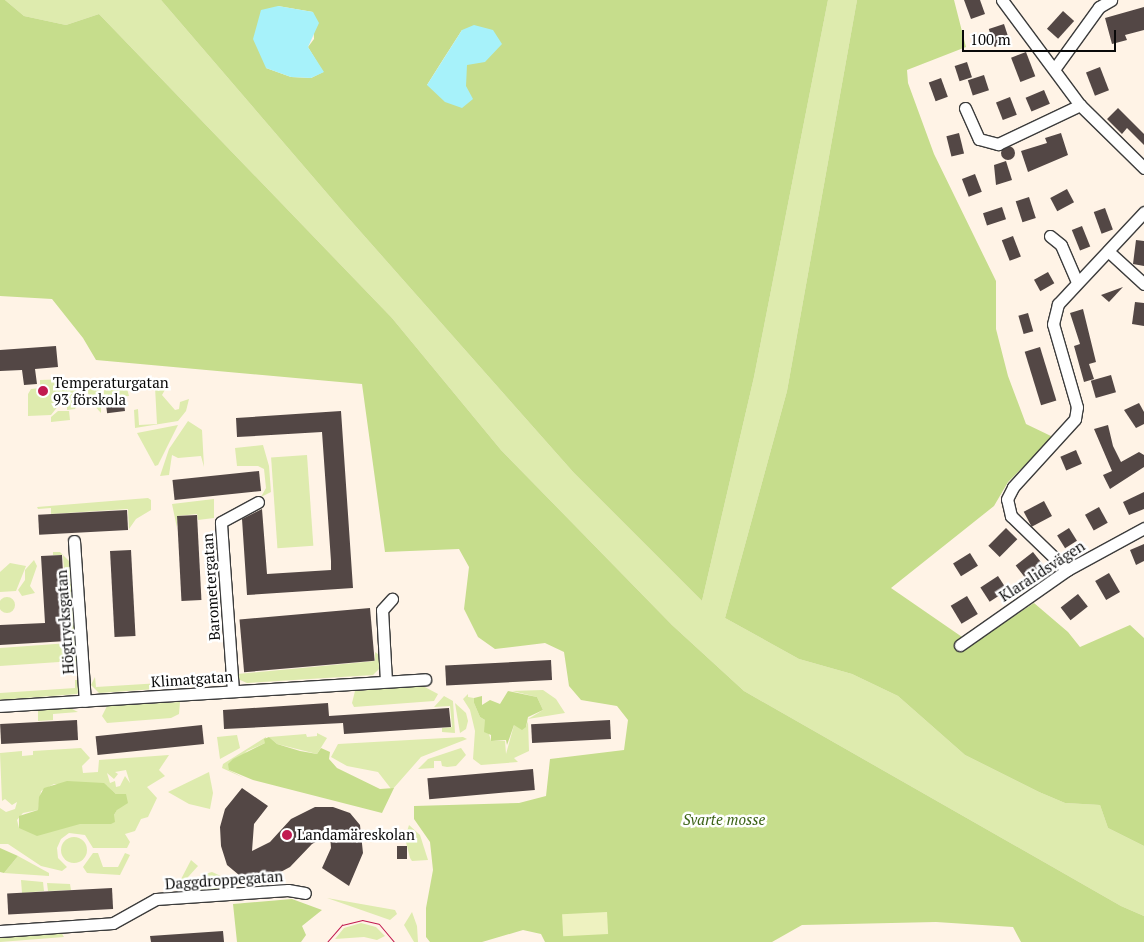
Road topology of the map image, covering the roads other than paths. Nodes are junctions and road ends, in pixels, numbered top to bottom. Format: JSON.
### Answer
{"nodes":[{"id":1,"x":1002,"y":0,"type":"edge"},
{"id":2,"x":1110,"y":0,"type":"edge"},
{"id":3,"x":1055,"y":68,"type":"junction"},
{"id":4,"x":1080,"y":105,"type":"junction"},
{"id":5,"x":965,"y":108,"type":"dead end"},
{"id":6,"x":1144,"y":168,"type":"edge"},
{"id":7,"x":1144,"y":212,"type":"edge"},
{"id":8,"x":1050,"y":236,"type":"dead end"},
{"id":9,"x":1108,"y":251,"type":"junction"},
{"id":10,"x":1077,"y":282,"type":"junction"},
{"id":11,"x":1144,"y":284,"type":"edge"},
{"id":12,"x":258,"y":502,"type":"dead end"},
{"id":13,"x":1144,"y":528,"type":"edge"},
{"id":14,"x":74,"y":541,"type":"dead end"},
{"id":15,"x":1067,"y":570,"type":"junction"},
{"id":16,"x":392,"y":599,"type":"dead end"},
{"id":17,"x":960,"y":645,"type":"dead end"},
{"id":18,"x":425,"y":679,"type":"dead end"},
{"id":19,"x":386,"y":681,"type":"junction"},
{"id":20,"x":233,"y":691,"type":"junction"},
{"id":21,"x":84,"y":701,"type":"junction"},
{"id":22,"x":0,"y":706,"type":"edge"},
{"id":23,"x":305,"y":892,"type":"dead end"},
{"id":24,"x":0,"y":931,"type":"edge"}],
"edges":[{"from":1,"to":3,"type":"street"},
{"from":2,"to":3,"type":"street"},
{"from":3,"to":4,"type":"street"},
{"from":4,"to":5,"type":"street"},
{"from":4,"to":6,"type":"street"},
{"from":7,"to":9,"type":"street"},
{"from":8,"to":10,"type":"street"},
{"from":9,"to":10,"type":"street"},
{"from":9,"to":11,"type":"street"},
{"from":10,"to":15,"type":"street"},
{"from":12,"to":20,"type":"street","name":"Barometergatan"},
{"from":13,"to":15,"type":"street","name":"Klaralidsvägen"},
{"from":14,"to":21,"type":"street","name":"Högtrycksgatan"},
{"from":15,"to":17,"type":"street","name":"Klaralidsvägen"},
{"from":16,"to":19,"type":"street"},
{"from":18,"to":19,"type":"street","name":"Klimatgatan"},
{"from":19,"to":20,"type":"street","name":"Klimatgatan"},
{"from":20,"to":21,"type":"street","name":"Klimatgatan"},
{"from":21,"to":22,"type":"street","name":"Klimatgatan"},
{"from":23,"to":24,"type":"street","name":"Daggdroppegatan"}]}
